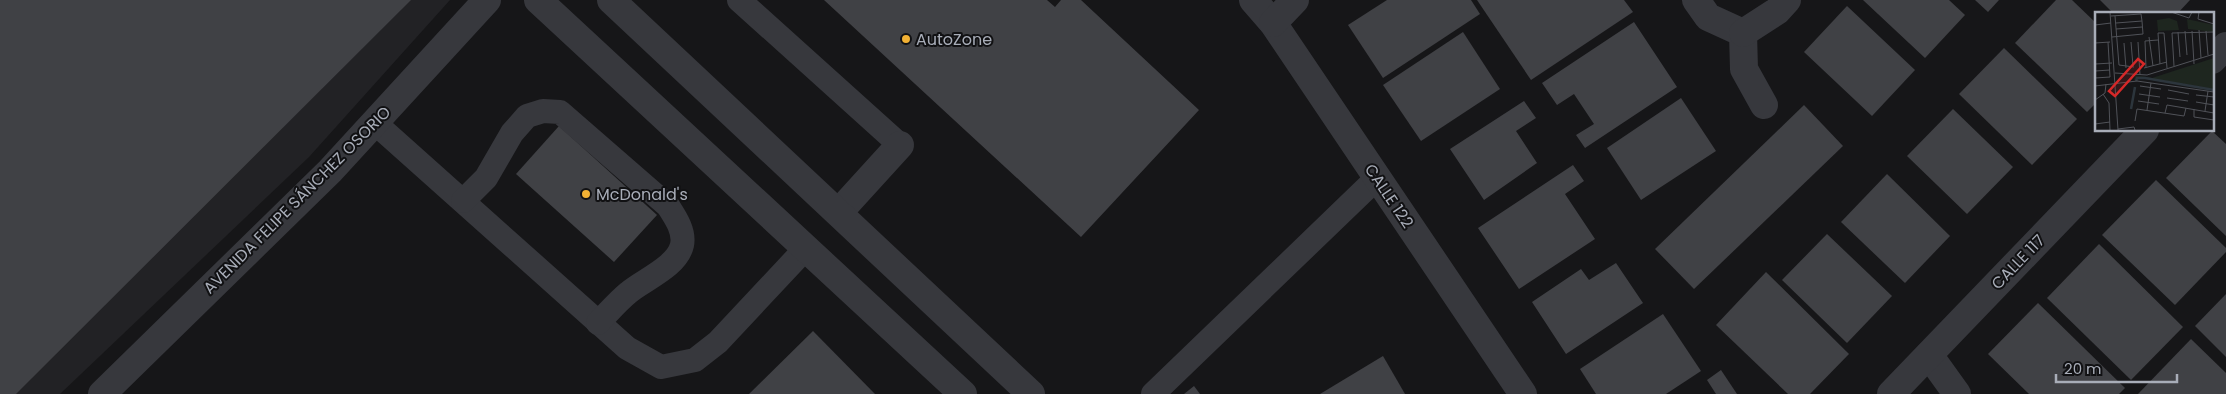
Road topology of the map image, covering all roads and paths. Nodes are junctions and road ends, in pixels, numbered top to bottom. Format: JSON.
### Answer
{"nodes":[{"id":1,"x":487,"y":0,"type":"edge"},
{"id":2,"x":538,"y":0,"type":"edge"},
{"id":3,"x":611,"y":0,"type":"edge"},
{"id":4,"x":739,"y":0,"type":"edge"},
{"id":5,"x":1253,"y":0,"type":"edge"},
{"id":6,"x":1295,"y":0,"type":"edge"},
{"id":7,"x":1696,"y":0,"type":"edge"},
{"id":8,"x":1787,"y":0,"type":"edge"},
{"id":9,"x":1273,"y":23,"type":"junction"},
{"id":10,"x":1743,"y":33,"type":"junction"},
{"id":11,"x":2226,"y":46,"type":"edge"},
{"id":12,"x":2214,"y":58,"type":"edge"},
{"id":13,"x":1764,"y":105,"type":"dead end"},
{"id":14,"x":375,"y":122,"type":"junction"},
{"id":15,"x":2144,"y":131,"type":"edge"},
{"id":16,"x":900,"y":145,"type":"joint"},
{"id":17,"x":1377,"y":178,"type":"junction"},
{"id":18,"x":463,"y":202,"type":"junction"},
{"id":19,"x":839,"y":212,"type":"junction"},
{"id":20,"x":806,"y":248,"type":"junction"},
{"id":21,"x":598,"y":323,"type":"junction"},
{"id":22,"x":1929,"y":355,"type":"junction"},
{"id":23,"x":102,"y":394,"type":"edge"},
{"id":24,"x":963,"y":394,"type":"edge"},
{"id":25,"x":1031,"y":394,"type":"edge"},
{"id":26,"x":1153,"y":394,"type":"edge"},
{"id":27,"x":1523,"y":394,"type":"edge"},
{"id":28,"x":1891,"y":394,"type":"edge"},
{"id":29,"x":1957,"y":394,"type":"edge"}],
"edges":[{"from":1,"to":14,"type":"street","name":"AVENIDA FELIPE SÁNCHEZ OSORIO"},
{"from":2,"to":20,"type":"street"},
{"from":3,"to":19,"type":"street"},
{"from":4,"to":16,"type":"lane"},
{"from":5,"to":9,"type":"street","name":"CALLE 122"},
{"from":6,"to":9,"type":"street"},
{"from":7,"to":10,"type":"street"},
{"from":8,"to":10,"type":"street"},
{"from":9,"to":17,"type":"street","name":"CALLE 122"},
{"from":10,"to":13,"type":"street"},
{"from":11,"to":12,"type":"street"},
{"from":14,"to":18,"type":"lane"},
{"from":14,"to":23,"type":"street","name":"AVENIDA FELIPE SÁNCHEZ OSORIO"},
{"from":15,"to":22,"type":"street","name":"CALLE 117"},
{"from":16,"to":19,"type":"street"},
{"from":17,"to":26,"type":"lane"},
{"from":17,"to":27,"type":"street","name":"CALLE 122"},
{"from":18,"to":21,"type":"lane"},
{"from":18,"to":21,"type":"lane"},
{"from":19,"to":25,"type":"street"},
{"from":20,"to":21,"type":"lane"},
{"from":20,"to":24,"type":"street"},
{"from":22,"to":28,"type":"street","name":"CALLE 117"},
{"from":22,"to":29,"type":"street"}]}
